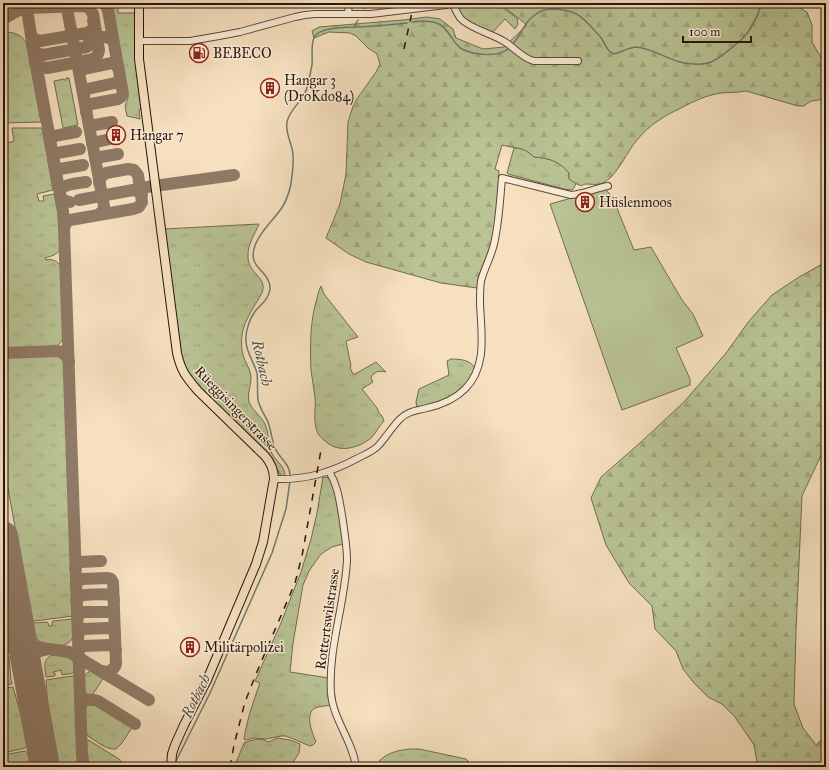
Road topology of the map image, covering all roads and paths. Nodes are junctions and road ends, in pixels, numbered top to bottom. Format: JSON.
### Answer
{"nodes":[{"id":1,"x":139,"y":3,"type":"edge"},
{"id":2,"x":349,"y":3,"type":"edge"},
{"id":3,"x":451,"y":3,"type":"edge"},
{"id":4,"x":348,"y":14,"type":"junction"},
{"id":5,"x":138,"y":41,"type":"junction"},
{"id":6,"x":578,"y":61,"type":"dead end"},
{"id":7,"x":608,"y":186,"type":"dead end"},
{"id":8,"x":329,"y":472,"type":"junction"},
{"id":9,"x":274,"y":479,"type":"junction"},
{"id":10,"x":171,"y":767,"type":"edge"},
{"id":11,"x":356,"y":767,"type":"edge"}],
"edges":[{"from":1,"to":5,"type":"main road","name":"Rüeggisingerstrasse"},
{"from":2,"to":4,"type":"street"},
{"from":3,"to":4,"type":"street"},
{"from":3,"to":6,"type":"street"},
{"from":4,"to":5,"type":"street"},
{"from":5,"to":9,"type":"main road","name":"Rüeggisingerstrasse"},
{"from":7,"to":8,"type":"street"},
{"from":8,"to":9,"type":"street"},
{"from":8,"to":11,"type":"street","name":"Rottertswilstrasse"},
{"from":9,"to":10,"type":"main road","name":"Rüeggisingerstrasse"}]}
